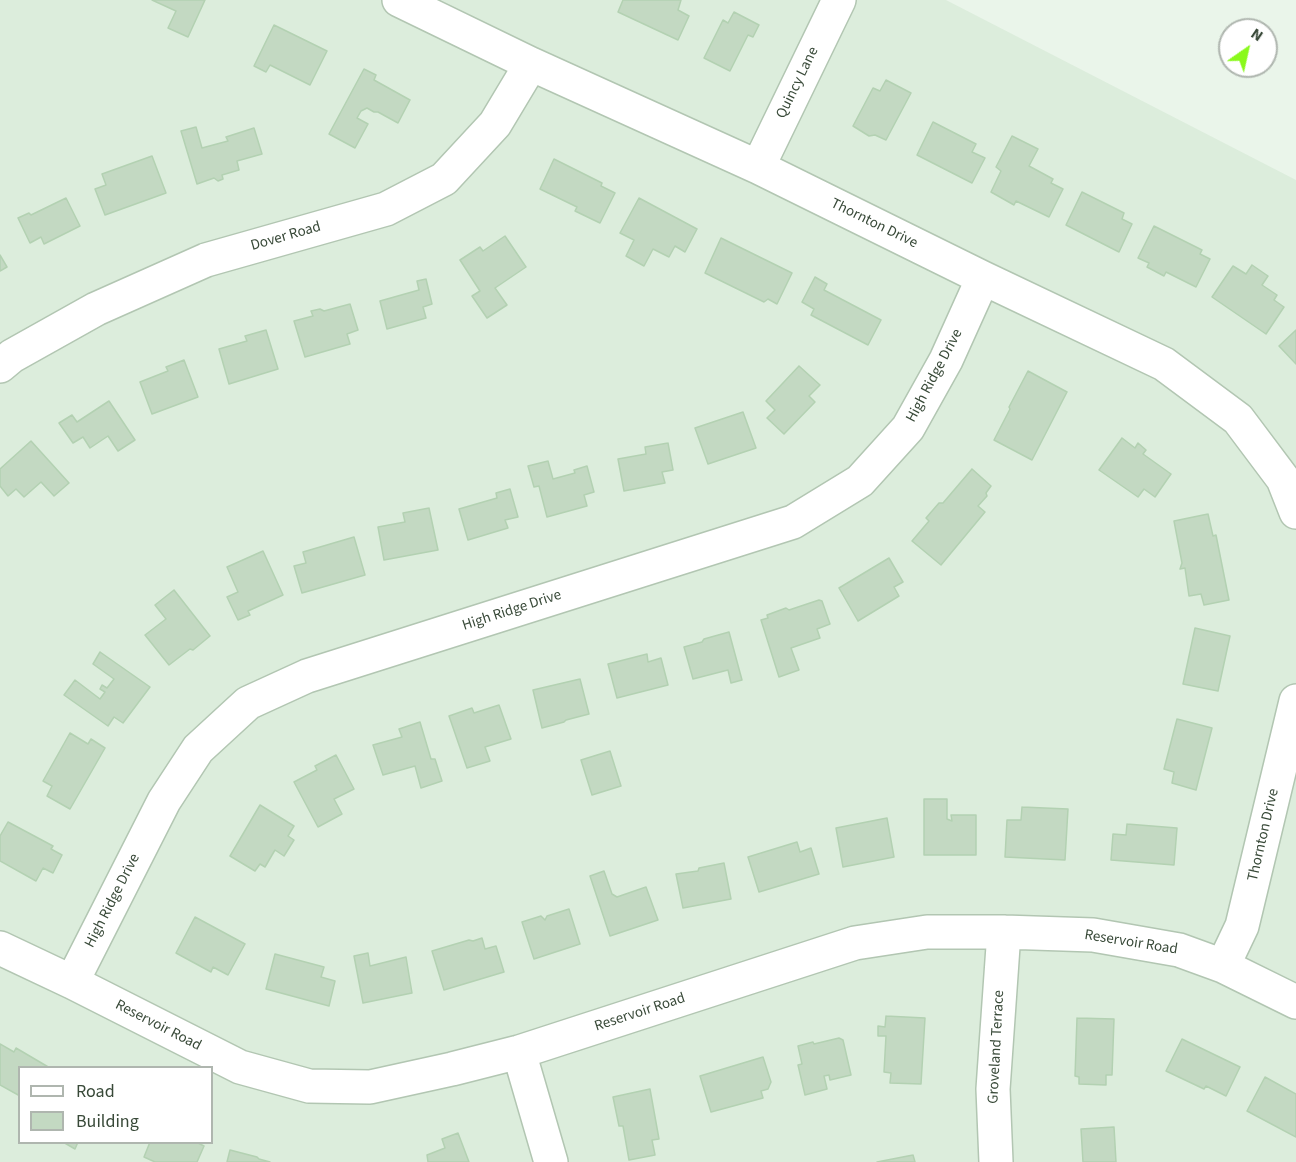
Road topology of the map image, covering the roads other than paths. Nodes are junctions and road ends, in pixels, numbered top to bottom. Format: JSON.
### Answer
{"nodes":[{"id":1,"x":399,"y":0,"type":"edge"},
{"id":2,"x":839,"y":0,"type":"edge"},
{"id":3,"x":531,"y":64,"type":"junction"},
{"id":4,"x":758,"y":167,"type":"junction"},
{"id":5,"x":983,"y":278,"type":"junction"},
{"id":6,"x":0,"y":366,"type":"edge"},
{"id":7,"x":1296,"y":512,"type":"edge"},
{"id":8,"x":1296,"y":701,"type":"edge"},
{"id":9,"x":1004,"y":932,"type":"junction"},
{"id":10,"x":0,"y":948,"type":"edge"},
{"id":11,"x":1223,"y":966,"type":"junction"},
{"id":12,"x":72,"y":982,"type":"junction"},
{"id":13,"x":1296,"y":1002,"type":"edge"},
{"id":14,"x":519,"y":1052,"type":"junction"},
{"id":15,"x":551,"y":1162,"type":"edge"},
{"id":16,"x":996,"y":1162,"type":"edge"}],
"edges":[{"from":1,"to":3,"type":"street","name":"Thornton Drive"},
{"from":2,"to":4,"type":"street","name":"Quincy Lane"},
{"from":3,"to":4,"type":"street","name":"Thornton Drive"},
{"from":3,"to":6,"type":"street","name":"Dover Road"},
{"from":4,"to":5,"type":"street","name":"Thornton Drive"},
{"from":5,"to":7,"type":"street","name":"Thornton Drive"},
{"from":5,"to":12,"type":"street","name":"High Ridge Drive"},
{"from":8,"to":11,"type":"street","name":"Thornton Drive"},
{"from":9,"to":11,"type":"street","name":"Reservoir Road"},
{"from":9,"to":14,"type":"street","name":"Reservoir Road"},
{"from":9,"to":16,"type":"street","name":"Groveland Terrace"},
{"from":10,"to":12,"type":"street","name":"Reservoir Road"},
{"from":11,"to":13,"type":"street","name":"Reservoir Road"},
{"from":12,"to":14,"type":"street","name":"Reservoir Road"},
{"from":14,"to":15,"type":"street"}]}
